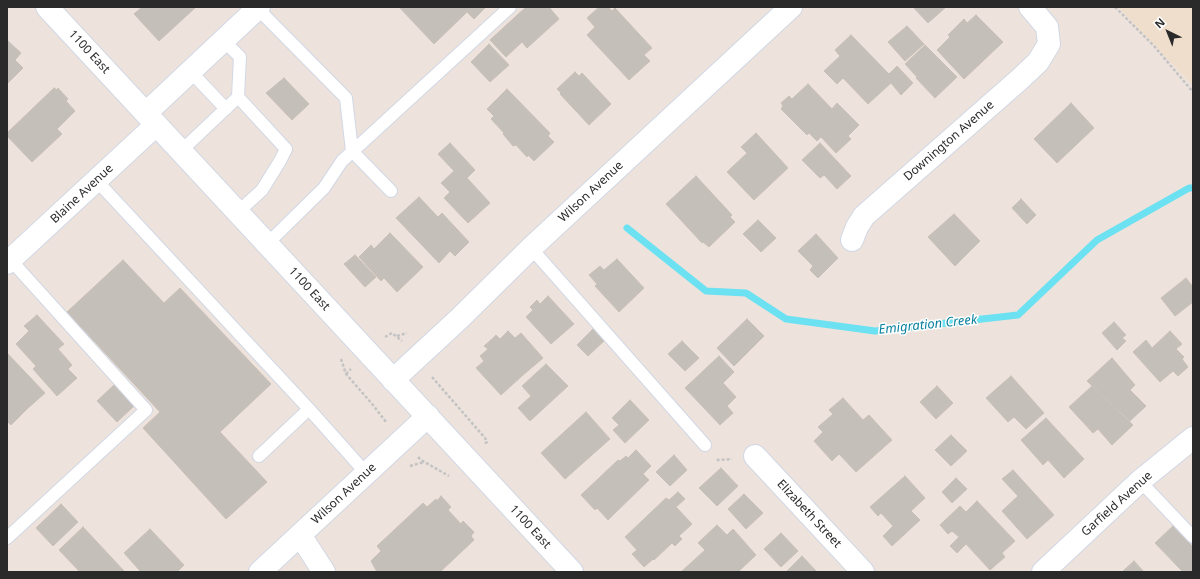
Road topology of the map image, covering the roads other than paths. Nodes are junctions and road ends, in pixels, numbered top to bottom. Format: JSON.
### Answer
{"nodes":[{"id":1,"x":47,"y":7,"type":"edge"},
{"id":2,"x":510,"y":7,"type":"edge"},
{"id":3,"x":791,"y":7,"type":"edge"},
{"id":4,"x":1030,"y":7,"type":"edge"},
{"id":5,"x":258,"y":8,"type":"edge"},
{"id":6,"x":223,"y":40,"type":"junction"},
{"id":7,"x":190,"y":72,"type":"junction"},
{"id":8,"x":238,"y":97,"type":"junction"},
{"id":9,"x":226,"y":109,"type":"junction"},
{"id":10,"x":151,"y":119,"type":"junction"},
{"id":11,"x":181,"y":151,"type":"junction"},
{"id":12,"x":352,"y":151,"type":"junction"},
{"id":13,"x":96,"y":180,"type":"junction"},
{"id":14,"x":391,"y":191,"type":"dead end"},
{"id":15,"x":238,"y":212,"type":"junction"},
{"id":16,"x":852,"y":240,"type":"dead end"},
{"id":17,"x":267,"y":244,"type":"junction"},
{"id":18,"x":531,"y":248,"type":"junction"},
{"id":19,"x":8,"y":260,"type":"edge"},
{"id":20,"x":393,"y":380,"type":"junction"},
{"id":21,"x":309,"y":409,"type":"junction"},
{"id":22,"x":428,"y":416,"type":"junction"},
{"id":23,"x":1193,"y":438,"type":"edge"},
{"id":24,"x":705,"y":445,"type":"road end"},
{"id":25,"x":259,"y":456,"type":"dead end"},
{"id":26,"x":755,"y":456,"type":"road end"},
{"id":27,"x":366,"y":473,"type":"junction"},
{"id":28,"x":1140,"y":481,"type":"junction"},
{"id":29,"x":300,"y":535,"type":"junction"},
{"id":30,"x":1193,"y":537,"type":"edge"},
{"id":31,"x":7,"y":538,"type":"edge"},
{"id":32,"x":260,"y":572,"type":"edge"},
{"id":33,"x":324,"y":572,"type":"edge"},
{"id":34,"x":572,"y":572,"type":"edge"},
{"id":35,"x":863,"y":572,"type":"edge"},
{"id":36,"x":1042,"y":572,"type":"edge"}],
"edges":[{"from":1,"to":10,"type":"street","name":"1100 East"},
{"from":2,"to":12,"type":"lane"},
{"from":3,"to":18,"type":"street","name":"Wilson Avenue"},
{"from":4,"to":16,"type":"street","name":"Downington Avenue"},
{"from":5,"to":6,"type":"street","name":"Blaine Avenue"},
{"from":5,"to":12,"type":"lane"},
{"from":6,"to":7,"type":"street","name":"Blaine Avenue"},
{"from":6,"to":8,"type":"lane"},
{"from":7,"to":9,"type":"lane"},
{"from":7,"to":10,"type":"street","name":"Blaine Avenue"},
{"from":8,"to":9,"type":"lane"},
{"from":8,"to":15,"type":"lane"},
{"from":9,"to":11,"type":"lane"},
{"from":10,"to":11,"type":"street","name":"1100 East"},
{"from":10,"to":13,"type":"street","name":"Blaine Avenue"},
{"from":11,"to":15,"type":"street","name":"1100 East"},
{"from":12,"to":14,"type":"lane"},
{"from":12,"to":17,"type":"lane"},
{"from":13,"to":19,"type":"street","name":"Blaine Avenue"},
{"from":13,"to":21,"type":"lane"},
{"from":15,"to":17,"type":"street","name":"1100 East"},
{"from":17,"to":20,"type":"street","name":"1100 East"},
{"from":18,"to":20,"type":"street","name":"Wilson Avenue"},
{"from":18,"to":24,"type":"lane"},
{"from":19,"to":31,"type":"lane"},
{"from":20,"to":22,"type":"street","name":"1100 East"},
{"from":21,"to":25,"type":"lane"},
{"from":21,"to":27,"type":"lane"},
{"from":22,"to":27,"type":"street","name":"Wilson Avenue"},
{"from":22,"to":34,"type":"street","name":"1100 East"},
{"from":23,"to":28,"type":"street","name":"Garfield Avenue"},
{"from":26,"to":35,"type":"street","name":"Elizabeth Street"},
{"from":27,"to":29,"type":"street","name":"Wilson Avenue"},
{"from":28,"to":30,"type":"lane"},
{"from":28,"to":36,"type":"street","name":"Garfield Avenue"},
{"from":29,"to":32,"type":"street","name":"Wilson Avenue"},
{"from":29,"to":33,"type":"street"}]}
